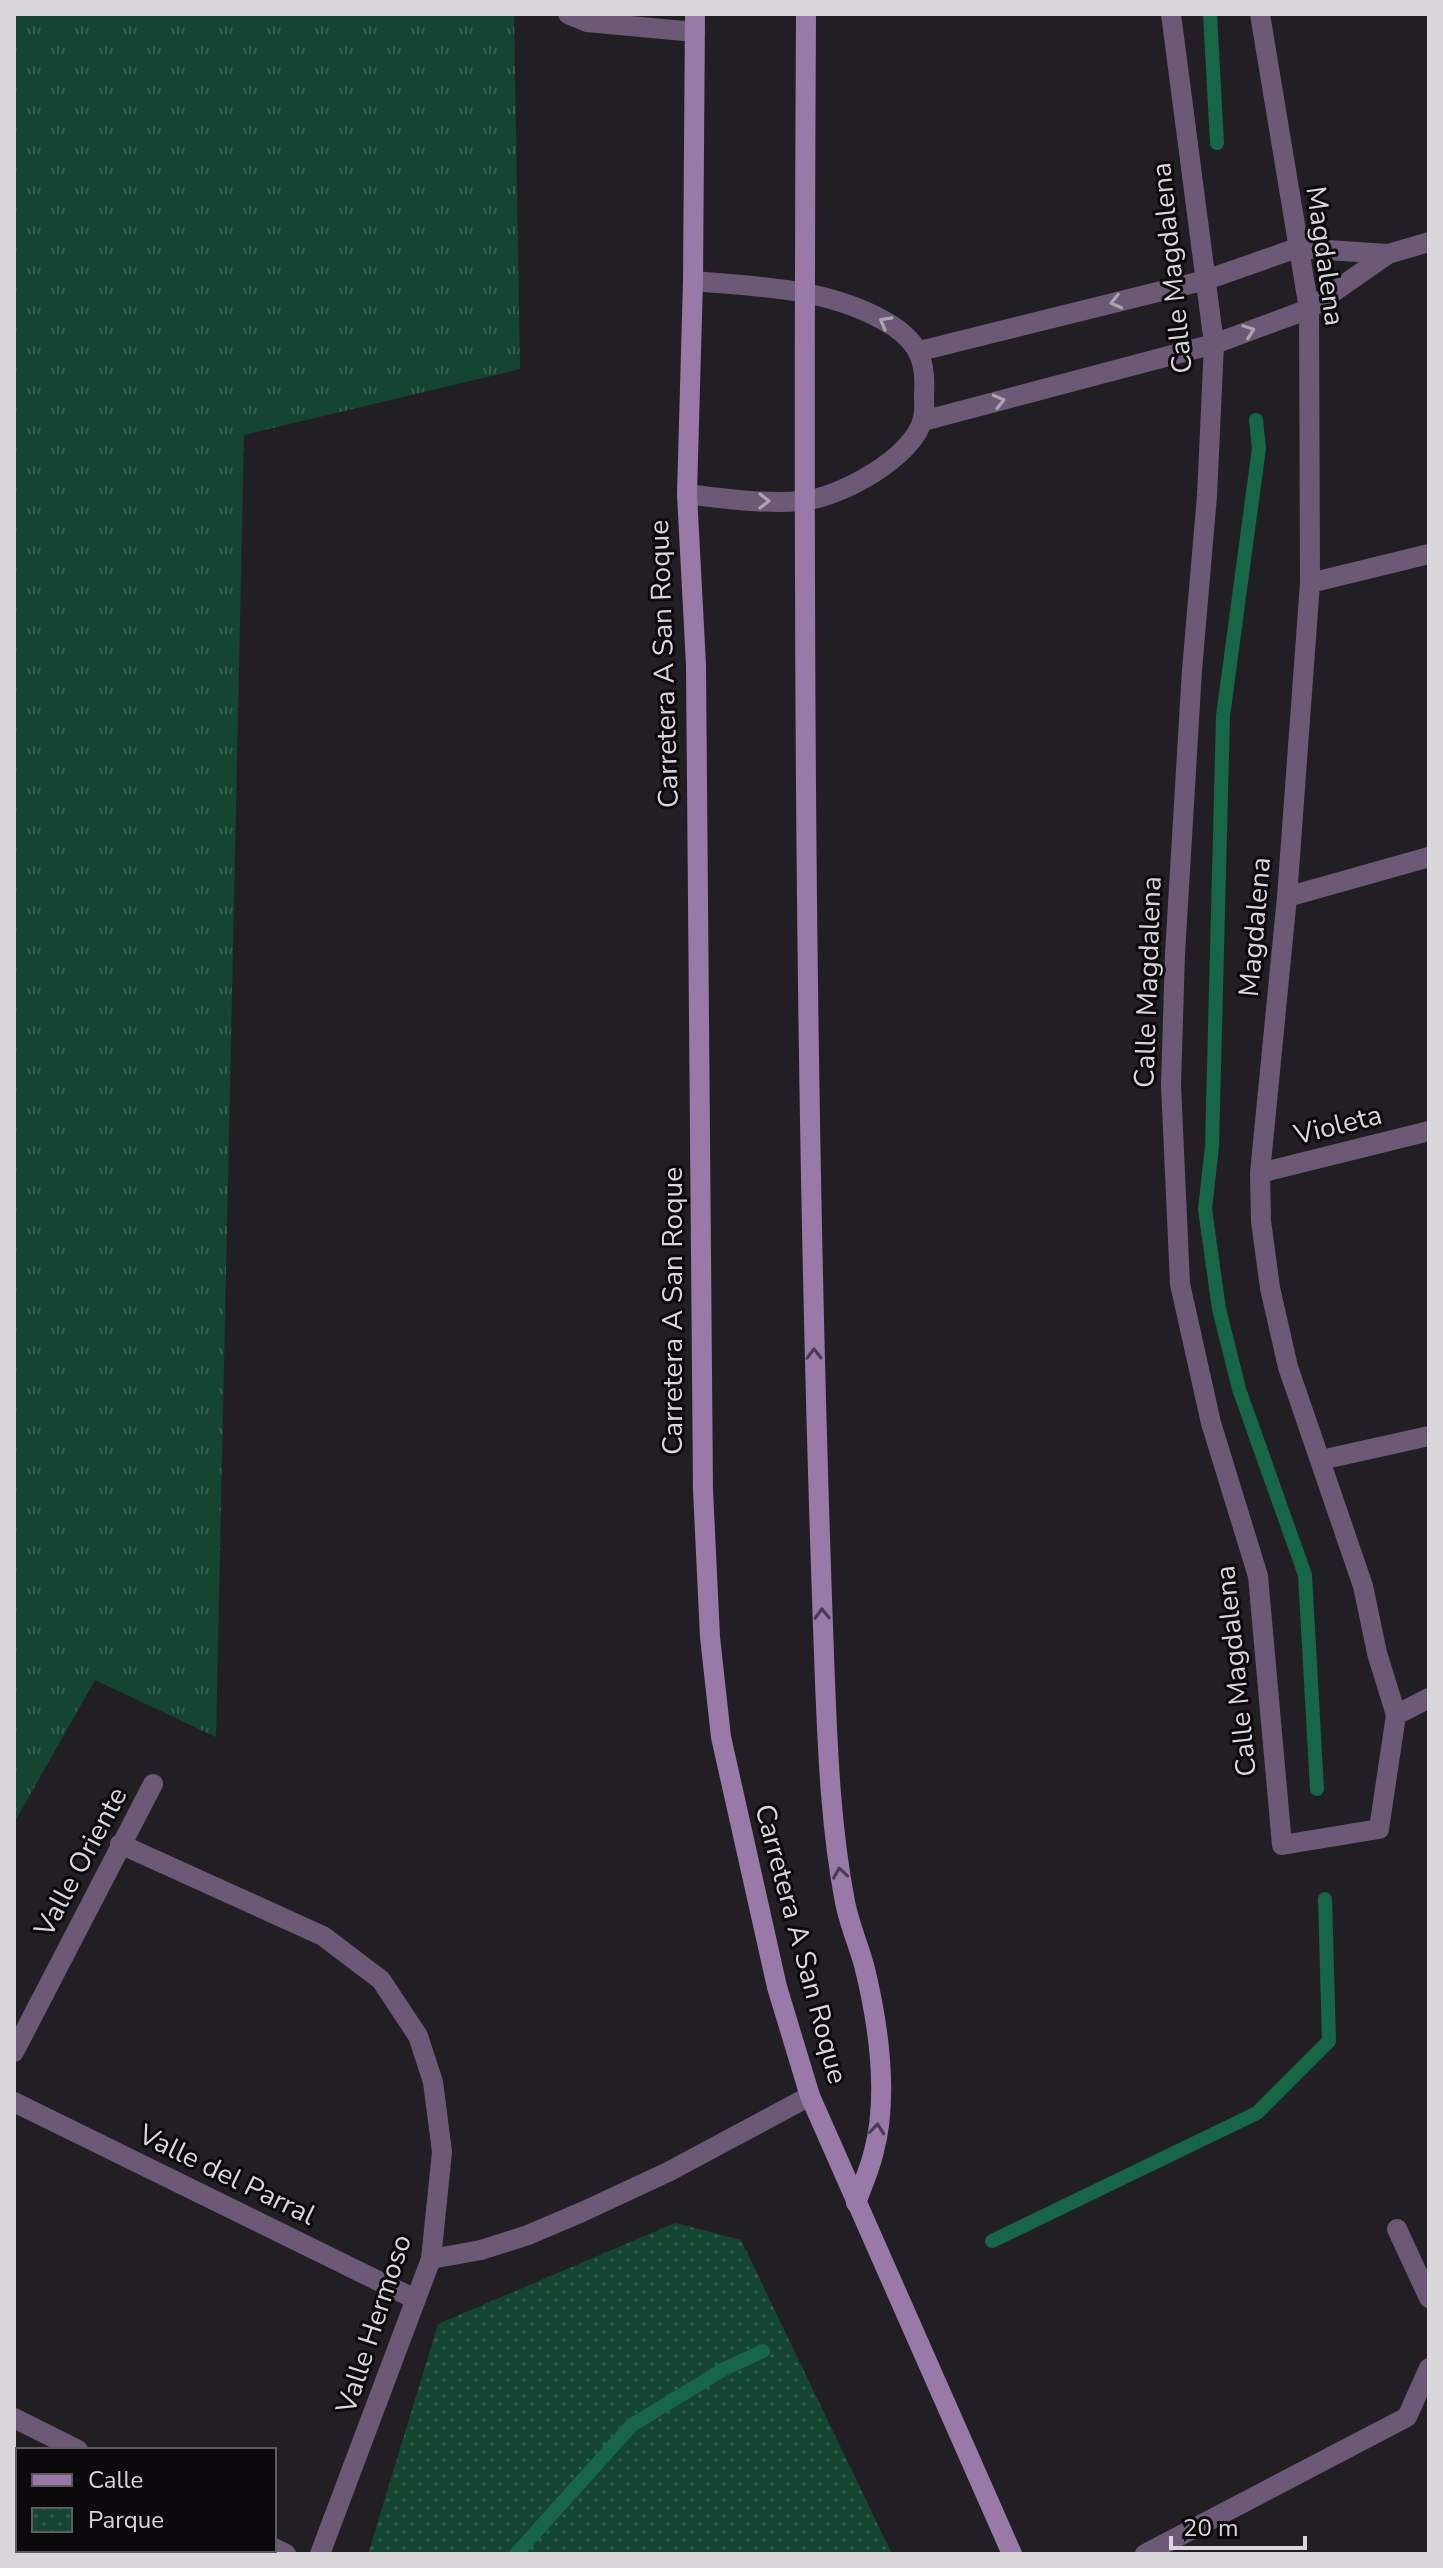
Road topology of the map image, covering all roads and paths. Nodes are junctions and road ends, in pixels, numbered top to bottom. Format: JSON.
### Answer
{"nodes":[{"id":1,"x":568,"y":14,"type":"edge"},
{"id":2,"x":806,"y":14,"type":"edge"},
{"id":3,"x":1171,"y":14,"type":"edge"},
{"id":4,"x":1260,"y":14,"type":"edge"},
{"id":5,"x":695,"y":23,"type":"edge"},
{"id":6,"x":1429,"y":242,"type":"edge"},
{"id":7,"x":1297,"y":248,"type":"junction"},
{"id":8,"x":1388,"y":254,"type":"junction"},
{"id":9,"x":1206,"y":280,"type":"junction"},
{"id":10,"x":693,"y":281,"type":"junction"},
{"id":11,"x":804,"y":291,"type":"junction"},
{"id":12,"x":1309,"y":309,"type":"junction"},
{"id":13,"x":1214,"y":344,"type":"junction"},
{"id":14,"x":920,"y":351,"type":"junction"},
{"id":15,"x":923,"y":421,"type":"junction"},
{"id":16,"x":687,"y":494,"type":"junction"},
{"id":17,"x":806,"y":501,"type":"junction"},
{"id":18,"x":1429,"y":554,"type":"edge"},
{"id":19,"x":1310,"y":583,"type":"junction"},
{"id":20,"x":1429,"y":857,"type":"edge"},
{"id":21,"x":1287,"y":897,"type":"junction"},
{"id":22,"x":1429,"y":1131,"type":"edge"},
{"id":23,"x":1260,"y":1173,"type":"junction"},
{"id":24,"x":1429,"y":1436,"type":"edge"},
{"id":25,"x":1321,"y":1460,"type":"junction"},
{"id":26,"x":1429,"y":1698,"type":"edge"},
{"id":27,"x":1396,"y":1715,"type":"junction"},
{"id":28,"x":153,"y":1784,"type":"dead end"},
{"id":29,"x":1379,"y":1829,"type":"joint"},
{"id":30,"x":120,"y":1844,"type":"junction"},
{"id":31,"x":14,"y":2052,"type":"edge"},
{"id":32,"x":810,"y":2096,"type":"junction"},
{"id":33,"x":14,"y":2102,"type":"edge"},
{"id":34,"x":856,"y":2203,"type":"junction"},
{"id":35,"x":1397,"y":2229,"type":"dead end"},
{"id":36,"x":431,"y":2259,"type":"junction"},
{"id":37,"x":1429,"y":2298,"type":"edge"},
{"id":38,"x":415,"y":2299,"type":"junction"},
{"id":39,"x":1429,"y":2368,"type":"edge"},
{"id":40,"x":14,"y":2418,"type":"edge"},
{"id":41,"x":74,"y":2448,"type":"edge"},
{"id":42,"x":320,"y":2554,"type":"edge"},
{"id":43,"x":1012,"y":2554,"type":"edge"},
{"id":44,"x":1145,"y":2554,"type":"edge"}],
"edges":[{"from":1,"to":5,"type":"street"},
{"from":2,"to":11,"type":"main road"},
{"from":3,"to":9,"type":"street","name":"Calle Magdalena"},
{"from":4,"to":7,"type":"street","name":"Magdalena"},
{"from":5,"to":10,"type":"main road","name":"Carretera A San Roque"},
{"from":6,"to":8,"type":"street"},
{"from":7,"to":8,"type":"street"},
{"from":7,"to":9,"type":"street"},
{"from":7,"to":12,"type":"street","name":"Magdalena"},
{"from":8,"to":12,"type":"street"},
{"from":9,"to":13,"type":"street","name":"Calle Magdalena"},
{"from":9,"to":14,"type":"street","one_way":true},
{"from":10,"to":11,"type":"street"},
{"from":10,"to":16,"type":"main road","name":"Carretera A San Roque"},
{"from":14,"to":11,"type":"street","one_way":true},
{"from":11,"to":17,"type":"main road"},
{"from":13,"to":12,"type":"street","one_way":true},
{"from":12,"to":19,"type":"street","name":"Magdalena"},
{"from":15,"to":13,"type":"street","one_way":true},
{"from":13,"to":29,"type":"street","name":"Calle Magdalena"},
{"from":14,"to":15,"type":"street"},
{"from":15,"to":17,"type":"street"},
{"from":16,"to":17,"type":"street","one_way":true},
{"from":16,"to":32,"type":"main road","name":"Carretera A San Roque"},
{"from":34,"to":17,"type":"main road","one_way":true},
{"from":18,"to":19,"type":"street"},
{"from":19,"to":21,"type":"street","name":"Magdalena"},
{"from":20,"to":21,"type":"street"},
{"from":21,"to":23,"type":"street","name":"Magdalena"},
{"from":22,"to":23,"type":"street","name":"Violeta"},
{"from":23,"to":25,"type":"street","name":"Magdalena"},
{"from":24,"to":25,"type":"street"},
{"from":25,"to":27,"type":"street","name":"Magdalena"},
{"from":26,"to":27,"type":"street"},
{"from":27,"to":29,"type":"street","name":"Magdalena"},
{"from":28,"to":30,"type":"street","name":"Valle Oriente"},
{"from":30,"to":31,"type":"street","name":"Valle Oriente"},
{"from":30,"to":36,"type":"street","name":"Valle Hermoso"},
{"from":32,"to":34,"type":"main road","name":"Carretera A San Roque"},
{"from":32,"to":36,"type":"street"},
{"from":33,"to":38,"type":"street","name":"Valle del Parral"},
{"from":34,"to":43,"type":"main road","name":"Carretera A San Roque"},
{"from":35,"to":37,"type":"street"},
{"from":36,"to":38,"type":"street","name":"Valle Hermoso"},
{"from":38,"to":42,"type":"street","name":"Valle Hermoso"},
{"from":39,"to":44,"type":"street"},
{"from":40,"to":41,"type":"street"}]}
